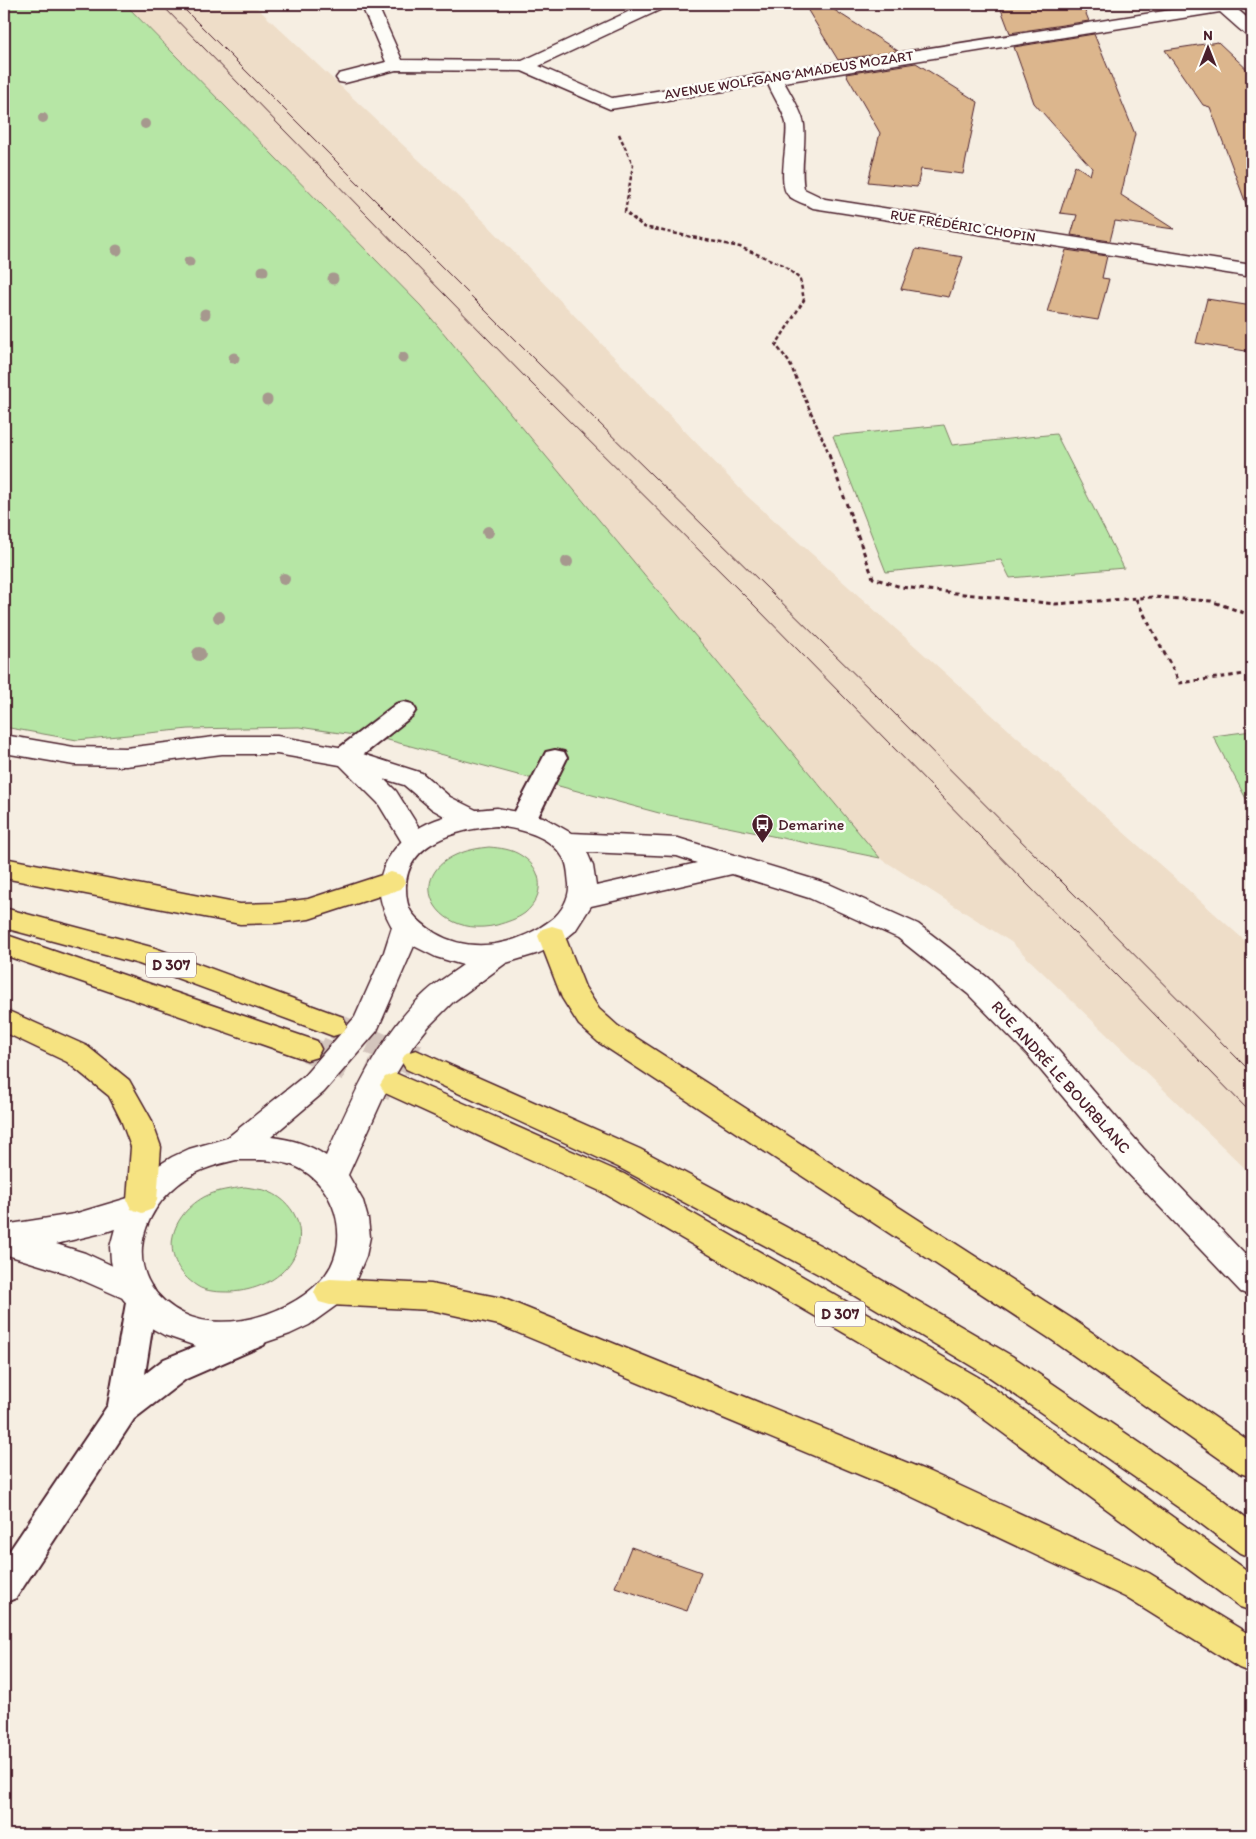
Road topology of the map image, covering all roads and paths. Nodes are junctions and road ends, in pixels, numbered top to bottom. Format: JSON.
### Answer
{"nodes":[{"id":1,"x":369,"y":4,"type":"edge"},
{"id":2,"x":658,"y":4,"type":"edge"},
{"id":3,"x":1228,"y":5,"type":"edge"},
{"id":4,"x":1252,"y":31,"type":"edge"},
{"id":5,"x":396,"y":65,"type":"junction"},
{"id":6,"x":525,"y":66,"type":"junction"},
{"id":7,"x":773,"y":77,"type":"junction"},
{"id":8,"x":345,"y":78,"type":"dead end"},
{"id":9,"x":610,"y":104,"type":"junction"},
{"id":10,"x":1252,"y":271,"type":"edge"},
{"id":11,"x":1136,"y":599,"type":"junction"},
{"id":12,"x":1252,"y":614,"type":"edge"},
{"id":13,"x":1252,"y":673,"type":"edge"},
{"id":14,"x":404,"y":710,"type":"dead end"},
{"id":15,"x":4,"y":744,"type":"edge"},
{"id":16,"x":555,"y":758,"type":"dead end"},
{"id":17,"x":347,"y":759,"type":"junction"},
{"id":18,"x":471,"y":819,"type":"junction"},
{"id":19,"x":523,"y":821,"type":"junction"},
{"id":20,"x":415,"y":842,"type":"junction"},
{"id":21,"x":564,"y":842,"type":"junction"},
{"id":22,"x":731,"y":864,"type":"junction"},
{"id":23,"x":4,"y":868,"type":"edge"},
{"id":24,"x":391,"y":882,"type":"junction"},
{"id":25,"x":581,"y":898,"type":"junction"},
{"id":26,"x":4,"y":918,"type":"edge"},
{"id":27,"x":406,"y":927,"type":"junction"},
{"id":28,"x":552,"y":936,"type":"junction"},
{"id":29,"x":4,"y":944,"type":"edge"},
{"id":30,"x":497,"y":954,"type":"junction"},
{"id":31,"x":4,"y":1020,"type":"edge"},
{"id":32,"x":333,"y":1025,"type":"tunnel mouth"},
{"id":33,"x":307,"y":1049,"type":"tunnel mouth"},
{"id":34,"x":416,"y":1061,"type":"tunnel mouth"},
{"id":35,"x":395,"y":1085,"type":"tunnel mouth"},
{"id":36,"x":236,"y":1148,"type":"junction"},
{"id":37,"x":332,"y":1176,"type":"junction"},
{"id":38,"x":140,"y":1204,"type":"junction"},
{"id":39,"x":4,"y":1236,"type":"edge"},
{"id":40,"x":4,"y":1241,"type":"edge"},
{"id":41,"x":1252,"y":1283,"type":"edge"},
{"id":42,"x":330,"y":1292,"type":"junction"},
{"id":43,"x":138,"y":1294,"type":"junction"},
{"id":44,"x":264,"y":1331,"type":"junction"},
{"id":45,"x":123,"y":1409,"type":"junction"},
{"id":46,"x":1252,"y":1462,"type":"edge"},
{"id":47,"x":1252,"y":1542,"type":"edge"},
{"id":48,"x":4,"y":1587,"type":"edge"},
{"id":49,"x":1252,"y":1595,"type":"edge"},
{"id":50,"x":1252,"y":1656,"type":"edge"}],
"edges":[{"from":1,"to":5,"type":"street"},
{"from":2,"to":6,"type":"street"},
{"from":3,"to":4,"type":"street"},
{"from":3,"to":7,"type":"street","name":"AVENUE WOLFGANG AMADEUS MOZART"},
{"from":5,"to":6,"type":"street"},
{"from":5,"to":8,"type":"street"},
{"from":6,"to":9,"type":"street"},
{"from":7,"to":9,"type":"street","name":"AVENUE WOLFGANG AMADEUS MOZART"},
{"from":7,"to":10,"type":"street","name":"RUE FRÉDÉRIC CHOPIN"},
{"from":9,"to":11,"type":"path"},
{"from":11,"to":12,"type":"path"},
{"from":11,"to":13,"type":"path"},
{"from":14,"to":17,"type":"lane"},
{"from":15,"to":17,"type":"street"},
{"from":16,"to":19,"type":"lane"},
{"from":17,"to":18,"type":"street"},
{"from":17,"to":20,"type":"street"},
{"from":18,"to":19,"type":"street"},
{"from":18,"to":20,"type":"street"},
{"from":19,"to":21,"type":"street"},
{"from":20,"to":24,"type":"street"},
{"from":21,"to":22,"type":"street","name":"RUE ANDRÉ LE BOURBLANC"},
{"from":21,"to":25,"type":"street"},
{"from":22,"to":25,"type":"street","name":"RUE ANDRÉ LE BOURBLANC"},
{"from":22,"to":41,"type":"street","name":"RUE ANDRÉ LE BOURBLANC"},
{"from":23,"to":24,"type":"main road"},
{"from":24,"to":27,"type":"street"},
{"from":25,"to":28,"type":"street"},
{"from":26,"to":32,"type":"main road","number":"D 307"},
{"from":27,"to":30,"type":"street"},
{"from":27,"to":36,"type":"street"},
{"from":28,"to":30,"type":"street"},
{"from":28,"to":46,"type":"main road"},
{"from":29,"to":33,"type":"main road","number":"D 307"},
{"from":30,"to":37,"type":"street"},
{"from":31,"to":38,"type":"main road"},
{"from":34,"to":47,"type":"main road","number":"D 307"},
{"from":35,"to":49,"type":"main road","number":"D 307"},
{"from":36,"to":37,"type":"street"},
{"from":36,"to":38,"type":"street"},
{"from":37,"to":42,"type":"street"},
{"from":38,"to":39,"type":"street"},
{"from":38,"to":43,"type":"street"},
{"from":40,"to":43,"type":"street"},
{"from":42,"to":44,"type":"street"},
{"from":42,"to":50,"type":"main road"},
{"from":43,"to":44,"type":"street"},
{"from":43,"to":45,"type":"lane"},
{"from":44,"to":45,"type":"lane"},
{"from":45,"to":48,"type":"lane"}]}
